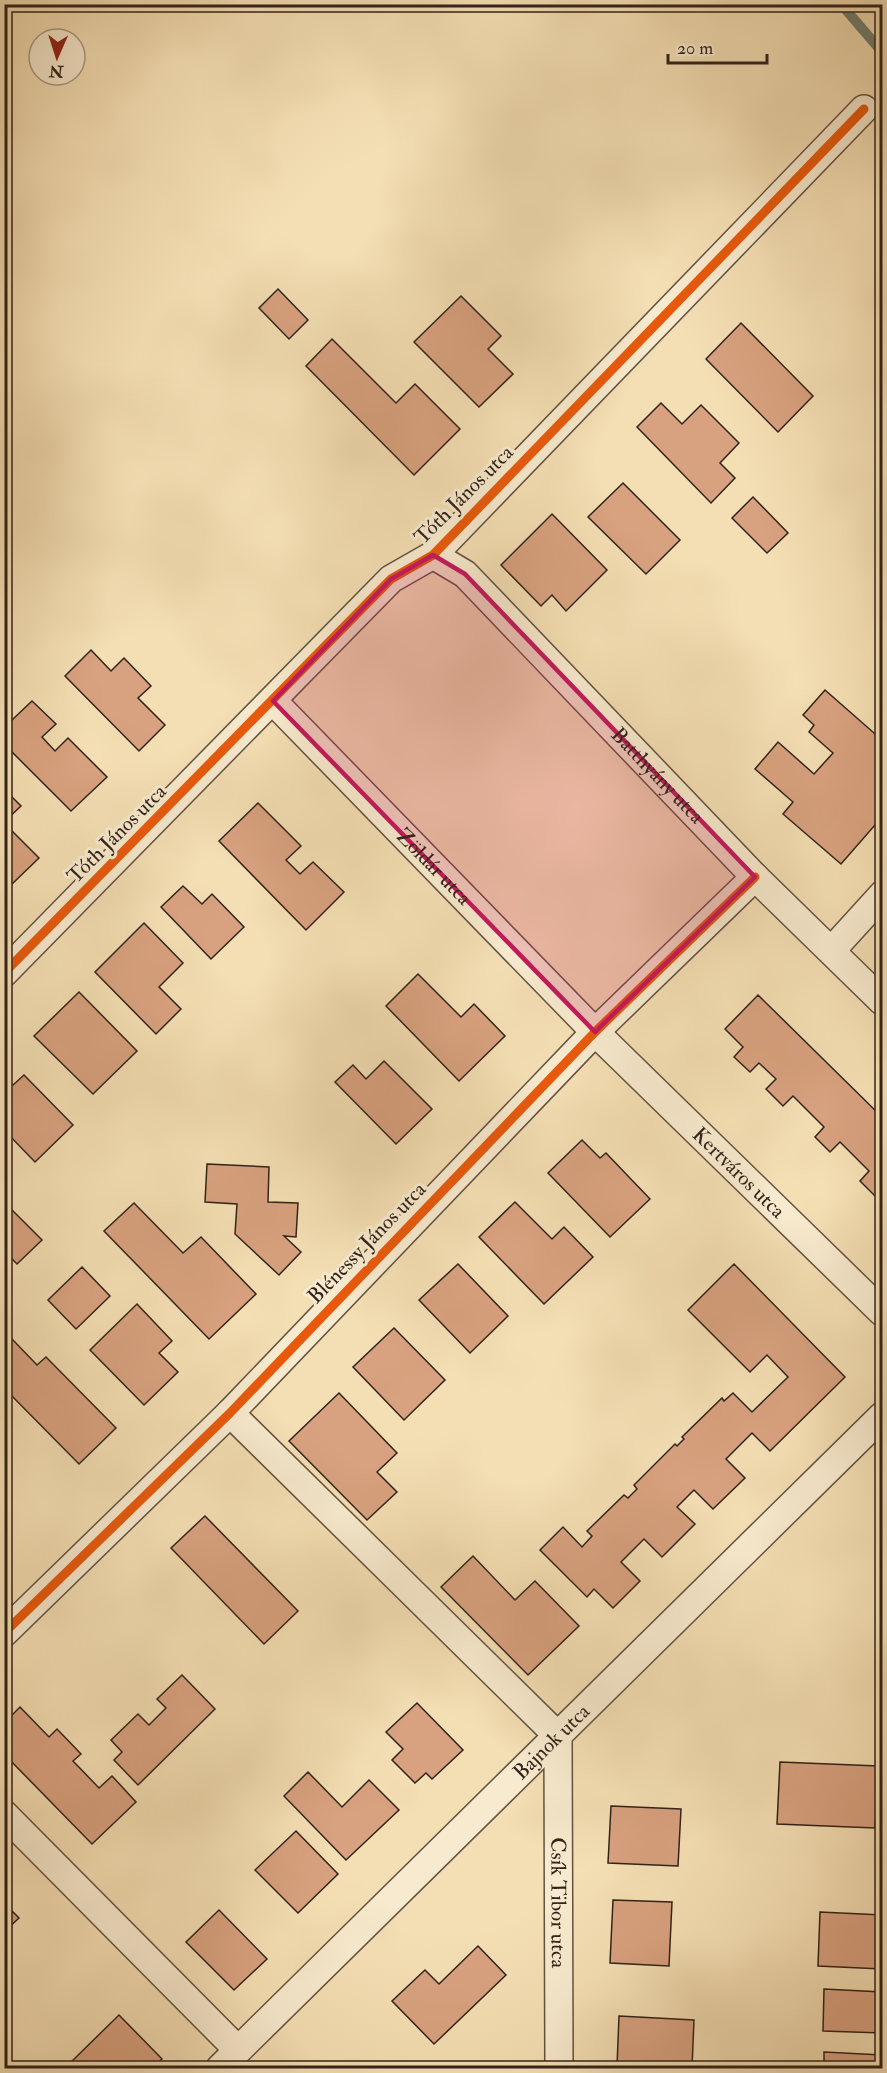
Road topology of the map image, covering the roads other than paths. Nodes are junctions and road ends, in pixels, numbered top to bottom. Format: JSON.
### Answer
{"nodes":[{"id":1,"x":864,"y":109,"type":"dead end"},
{"id":2,"x":433,"y":555,"type":"junction"},
{"id":3,"x":273,"y":701,"type":"junction"},
{"id":4,"x":755,"y":877,"type":"junction"},
{"id":5,"x":882,"y":895,"type":"edge"},
{"id":6,"x":832,"y":950,"type":"junction"},
{"id":7,"x":4,"y":973,"type":"edge"},
{"id":8,"x":882,"y":1001,"type":"edge"},
{"id":9,"x":595,"y":1032,"type":"junction"},
{"id":10,"x":882,"y":1312,"type":"edge"},
{"id":11,"x":230,"y":1413,"type":"junction"},
{"id":12,"x":882,"y":1416,"type":"edge"},
{"id":13,"x":4,"y":1633,"type":"edge"},
{"id":14,"x":558,"y":1736,"type":"junction"},
{"id":15,"x":4,"y":1814,"type":"edge"},
{"id":16,"x":229,"y":2059,"type":"edge"},
{"id":17,"x":559,"y":2068,"type":"edge"}],
"edges":[{"from":1,"to":2,"type":"street","name":"Tóth János utca"},
{"from":2,"to":3,"type":"street","name":"Tóth János utca"},
{"from":2,"to":4,"type":"street","name":"Batthyány utca"},
{"from":3,"to":7,"type":"street","name":"Tóth János utca"},
{"from":3,"to":9,"type":"street","name":"Zöldár utca"},
{"from":4,"to":6,"type":"street","name":"Batthyány utca"},
{"from":4,"to":9,"type":"street","name":"Blénessy János utca"},
{"from":5,"to":6,"type":"street"},
{"from":6,"to":8,"type":"street","name":"Batthyány utca"},
{"from":9,"to":10,"type":"street","name":"Kertváros utca"},
{"from":9,"to":11,"type":"street","name":"Blénessy János utca"},
{"from":11,"to":13,"type":"street","name":"Blénessy János utca"},
{"from":11,"to":14,"type":"street"},
{"from":12,"to":14,"type":"street","name":"Bajnok utca"},
{"from":14,"to":16,"type":"street","name":"Bajnok utca"},
{"from":14,"to":17,"type":"street","name":"Csík Tibor utca"},
{"from":15,"to":16,"type":"street"}]}
